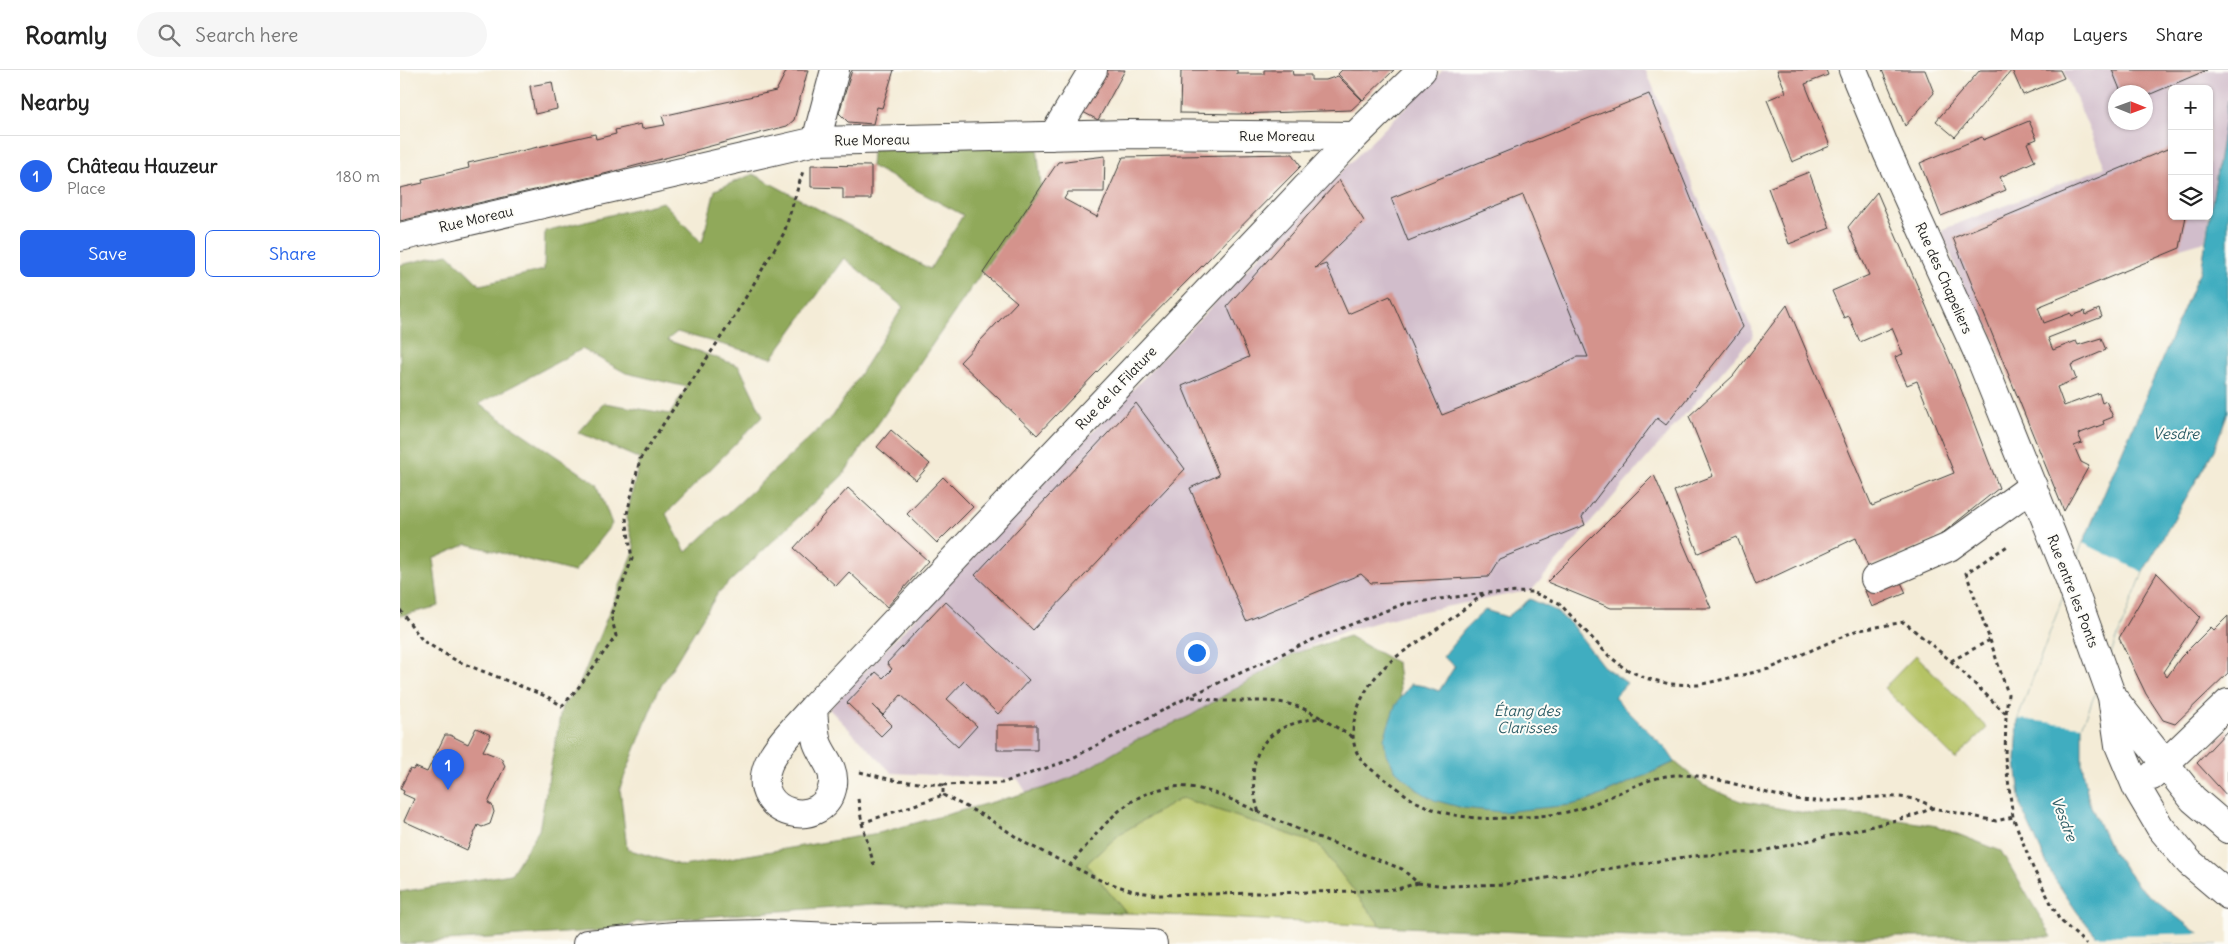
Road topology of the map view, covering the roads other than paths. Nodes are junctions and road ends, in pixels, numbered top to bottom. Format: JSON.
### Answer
{"nodes":[{"id":1,"x":835,"y":70,"type":"edge"},
{"id":2,"x":1093,"y":70,"type":"edge"},
{"id":3,"x":1422,"y":70,"type":"edge"},
{"id":4,"x":1853,"y":70,"type":"edge"},
{"id":5,"x":1053,"y":136,"type":"junction"},
{"id":6,"x":1355,"y":136,"type":"junction"},
{"id":7,"x":816,"y":141,"type":"junction"},
{"id":8,"x":400,"y":237,"type":"edge"},
{"id":9,"x":2032,"y":486,"type":"junction"},
{"id":10,"x":1875,"y":579,"type":"dead end"},
{"id":11,"x":2112,"y":697,"type":"junction"},
{"id":12,"x":2228,"y":703,"type":"edge"},
{"id":13,"x":813,"y":708,"type":"dead end"},
{"id":14,"x":2167,"y":764,"type":"junction"},
{"id":15,"x":2137,"y":788,"type":"junction"},
{"id":16,"x":2228,"y":830,"type":"edge"},
{"id":17,"x":2228,"y":895,"type":"edge"},
{"id":18,"x":858,"y":938,"type":"junction"},
{"id":19,"x":587,"y":944,"type":"edge"},
{"id":20,"x":824,"y":944,"type":"edge"},
{"id":21,"x":1153,"y":944,"type":"edge"}],
"edges":[{"from":1,"to":7,"type":"main road"},
{"from":2,"to":5,"type":"main road"},
{"from":3,"to":6,"type":"main road","name":"Rue de la Filature"},
{"from":4,"to":9,"type":"main road","name":"Rue des Chapeliers"},
{"from":5,"to":6,"type":"main road","name":"Rue Moreau"},
{"from":5,"to":7,"type":"main road","name":"Rue Moreau"},
{"from":6,"to":13,"type":"main road","name":"Rue de la Filature"},
{"from":7,"to":8,"type":"main road","name":"Rue Moreau"},
{"from":9,"to":10,"type":"main road"},
{"from":9,"to":11,"type":"main road","name":"Rue entre les Ponts"},
{"from":11,"to":14,"type":"main road","name":"Rue entre les Ponts"},
{"from":11,"to":15,"type":"main road","name":"Rue entre les Ponts"},
{"from":12,"to":14,"type":"main road"},
{"from":14,"to":15,"type":"main road"},
{"from":14,"to":16,"type":"main road","name":"Rue entre les Ponts"},
{"from":15,"to":17,"type":"main road","name":"Rue entre les Ponts"},
{"from":18,"to":19,"type":"main road"},
{"from":18,"to":20,"type":"main road"},
{"from":18,"to":21,"type":"main road"}]}
